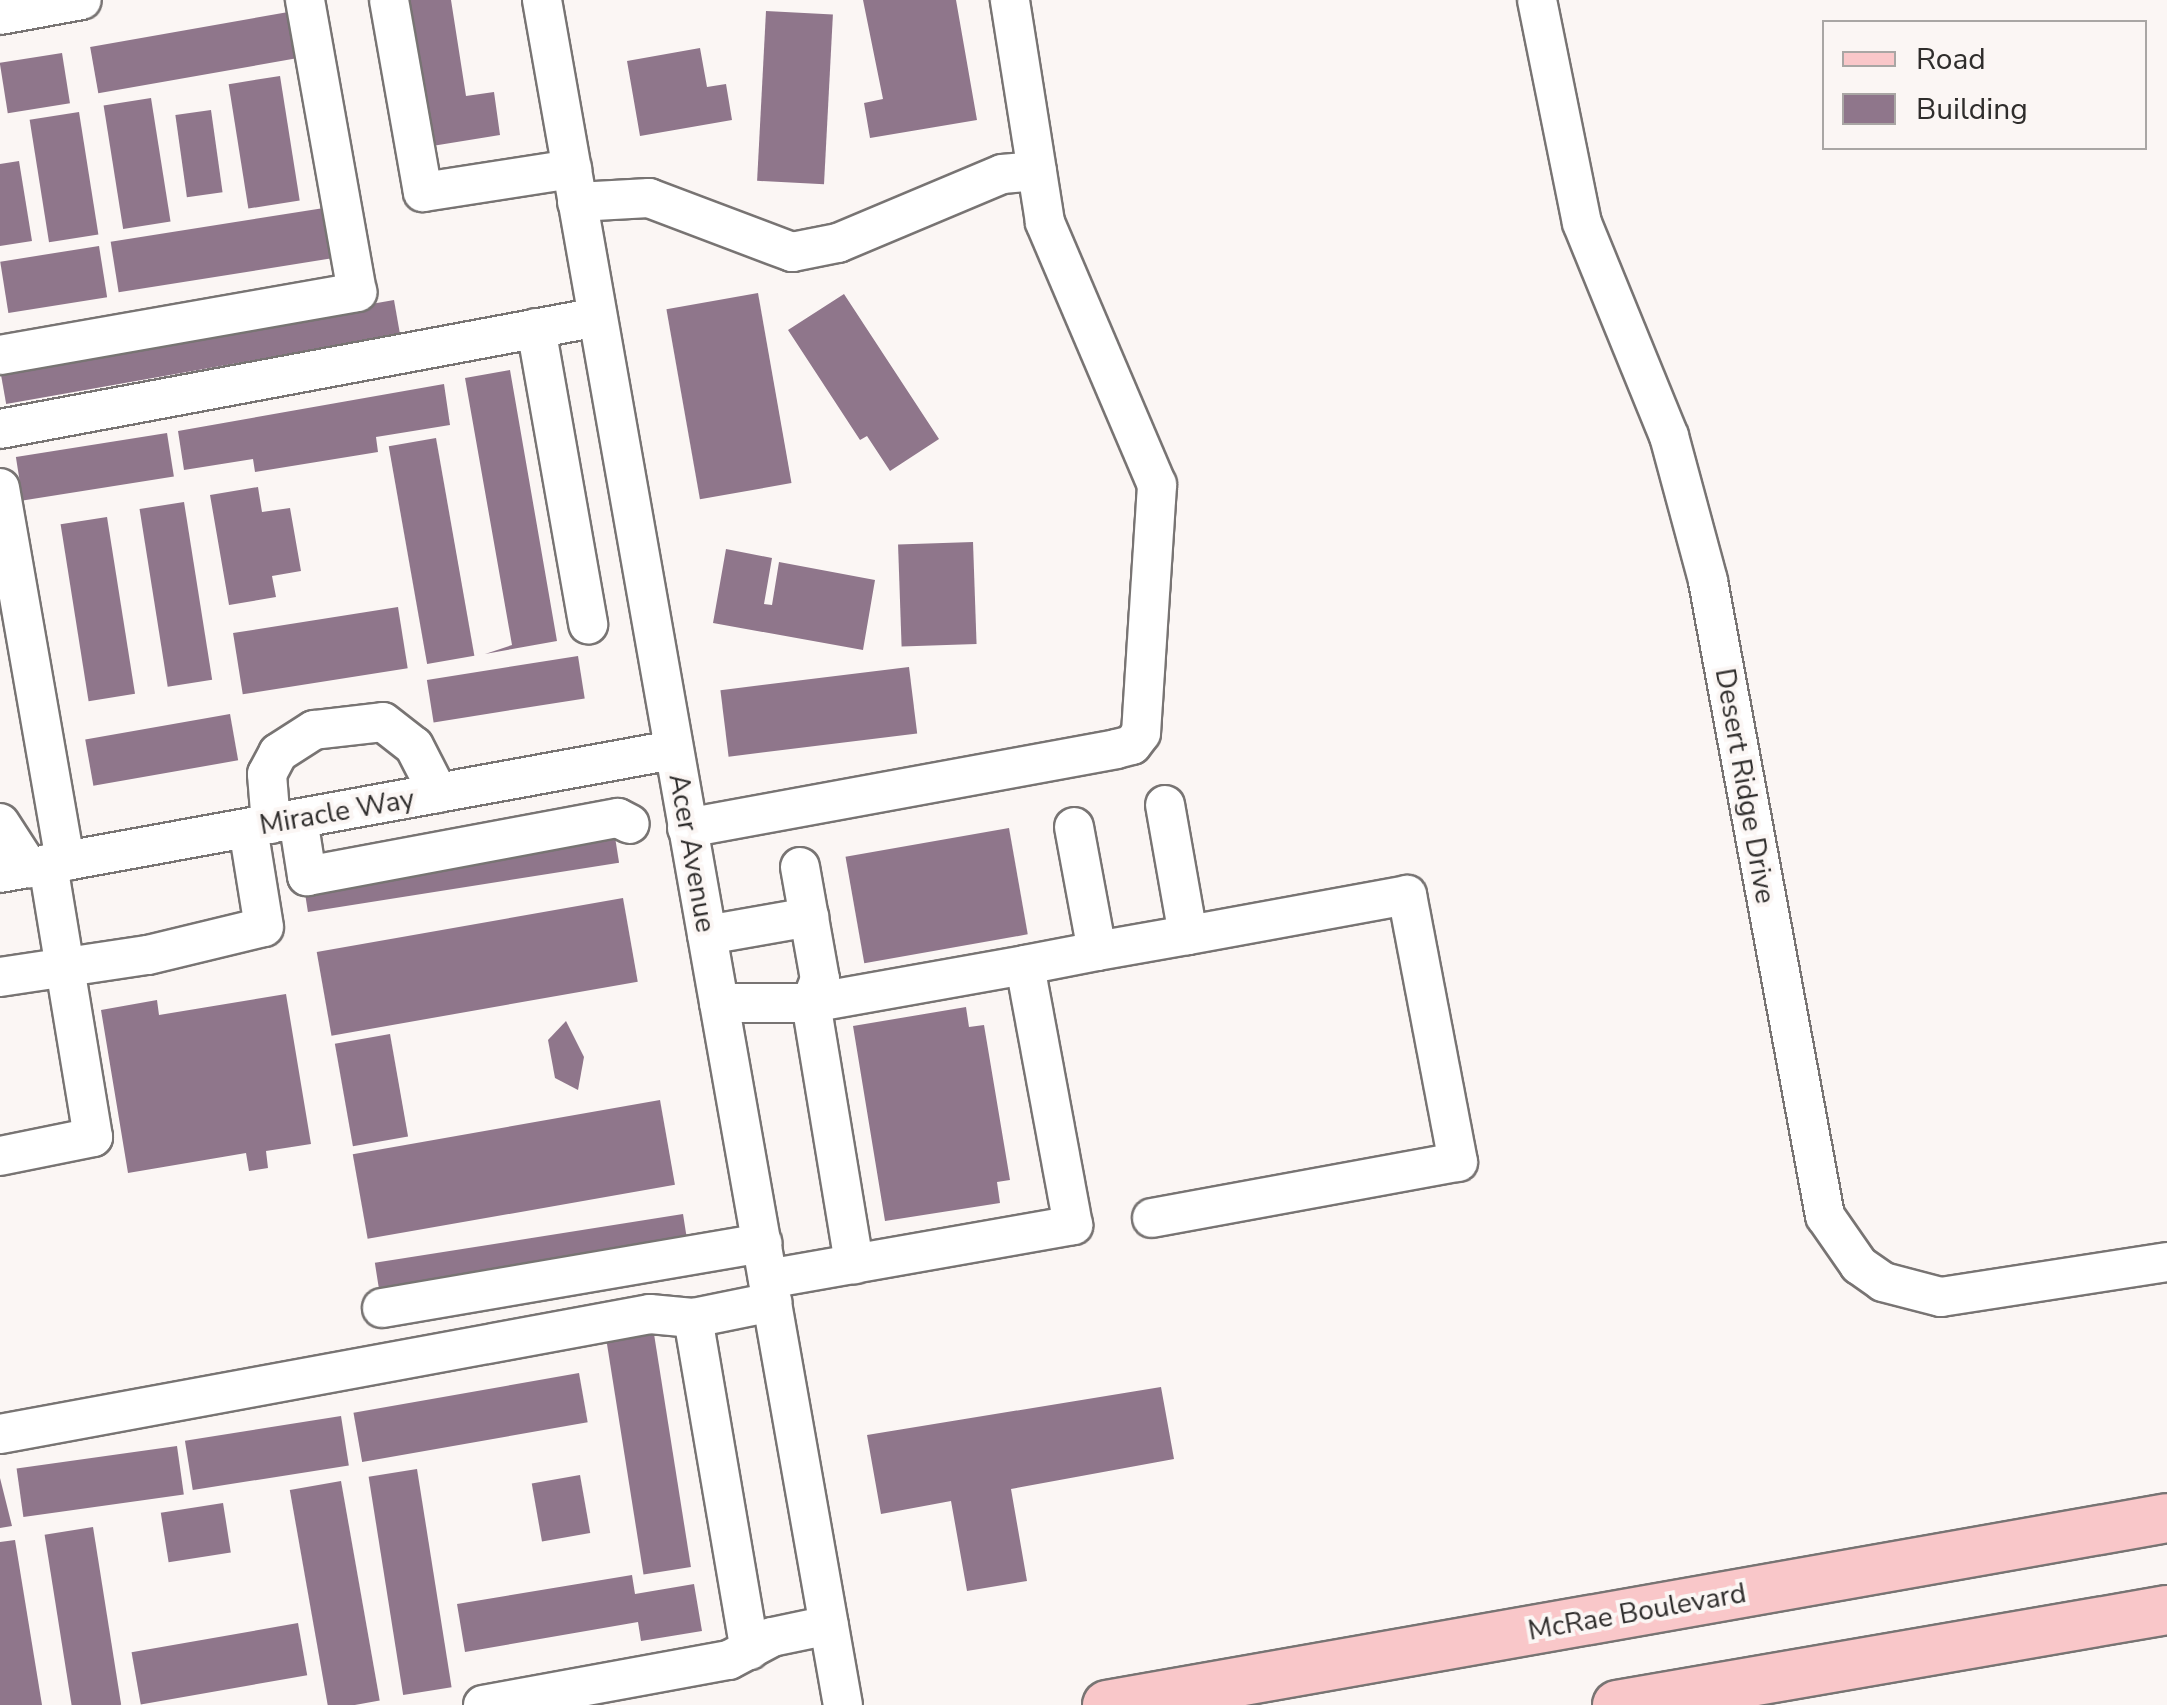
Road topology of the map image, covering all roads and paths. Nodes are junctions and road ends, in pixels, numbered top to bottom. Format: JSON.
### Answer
{"nodes":[{"id":1,"x":82,"y":0,"type":"edge"},
{"id":2,"x":305,"y":0,"type":"edge"},
{"id":3,"x":389,"y":0,"type":"edge"},
{"id":4,"x":542,"y":0,"type":"edge"},
{"id":5,"x":1010,"y":0,"type":"edge"},
{"id":6,"x":1538,"y":0,"type":"edge"},
{"id":7,"x":0,"y":15,"type":"edge"},
{"id":8,"x":1037,"y":171,"type":"junction"},
{"id":9,"x":574,"y":185,"type":"junction"},
{"id":10,"x":598,"y":317,"type":"junction"},
{"id":11,"x":536,"y":328,"type":"junction"},
{"id":12,"x":0,"y":355,"type":"edge"},
{"id":13,"x":614,"y":408,"type":"junction"},
{"id":14,"x":552,"y":418,"type":"junction"},
{"id":15,"x":0,"y":429,"type":"edge"},
{"id":16,"x":0,"y":488,"type":"edge"},
{"id":17,"x":631,"y":508,"type":"junction"},
{"id":18,"x":570,"y":519,"type":"junction"},
{"id":19,"x":644,"y":584,"type":"junction"},
{"id":20,"x":673,"y":750,"type":"junction"},
{"id":21,"x":541,"y":774,"type":"junction"},
{"id":22,"x":438,"y":794,"type":"junction"},
{"id":23,"x":1165,"y":805,"type":"dead end"},
{"id":24,"x":0,"y":823,"type":"edge"},
{"id":25,"x":272,"y":824,"type":"junction"},
{"id":26,"x":630,"y":824,"type":"dead end"},
{"id":27,"x":688,"y":828,"type":"junction"},
{"id":28,"x":1074,"y":828,"type":"dead end"},
{"id":29,"x":551,"y":830,"type":"junction"},
{"id":30,"x":36,"y":867,"type":"edge"},
{"id":31,"x":800,"y":867,"type":"dead end"},
{"id":32,"x":808,"y":917,"type":"junction"},
{"id":33,"x":1188,"y":934,"type":"junction"},
{"id":34,"x":707,"y":935,"type":"junction"},
{"id":35,"x":1097,"y":952,"type":"junction"},
{"id":36,"x":1024,"y":965,"type":"junction"},
{"id":37,"x":66,"y":966,"type":"junction"},
{"id":38,"x":0,"y":978,"type":"edge"},
{"id":39,"x":720,"y":1003,"type":"junction"},
{"id":40,"x":811,"y":1003,"type":"junction"},
{"id":41,"x":0,"y":1156,"type":"edge"},
{"id":42,"x":1152,"y":1218,"type":"dead end"},
{"id":43,"x":2167,"y":1262,"type":"edge"},
{"id":44,"x":854,"y":1264,"type":"junction"},
{"id":45,"x":768,"y":1275,"type":"junction"},
{"id":46,"x":382,"y":1308,"type":"dead end"},
{"id":47,"x":693,"y":1318,"type":"junction"},
{"id":48,"x":0,"y":1434,"type":"edge"},
{"id":49,"x":2167,"y":1518,"type":"edge"},
{"id":50,"x":2167,"y":1610,"type":"edge"},
{"id":51,"x":829,"y":1625,"type":"junction"},
{"id":52,"x":750,"y":1650,"type":"junction"},
{"id":53,"x":484,"y":1705,"type":"edge"},
{"id":54,"x":843,"y":1705,"type":"edge"},
{"id":55,"x":1108,"y":1705,"type":"edge"},
{"id":56,"x":1616,"y":1705,"type":"edge"}],
"edges":[{"from":1,"to":7,"type":"street"},
{"from":2,"to":12,"type":"street"},
{"from":3,"to":9,"type":"street"},
{"from":4,"to":9,"type":"street","name":"Acer Avenue"},
{"from":5,"to":8,"type":"street"},
{"from":6,"to":43,"type":"street","name":"Desert Ridge Drive"},
{"from":8,"to":9,"type":"street"},
{"from":8,"to":27,"type":"street"},
{"from":9,"to":10,"type":"street","name":"Acer Avenue"},
{"from":10,"to":11,"type":"street"},
{"from":10,"to":13,"type":"street","name":"Acer Avenue"},
{"from":11,"to":14,"type":"street"},
{"from":11,"to":15,"type":"street"},
{"from":13,"to":14,"type":"street"},
{"from":13,"to":17,"type":"street","name":"Acer Avenue"},
{"from":14,"to":18,"type":"street"},
{"from":16,"to":30,"type":"street"},
{"from":17,"to":18,"type":"street"},
{"from":17,"to":19,"type":"street","name":"Acer Avenue"},
{"from":18,"to":19,"type":"street"},
{"from":19,"to":20,"type":"street","name":"Acer Avenue"},
{"from":20,"to":21,"type":"street","name":"Miracle Way"},
{"from":20,"to":27,"type":"street","name":"Acer Avenue"},
{"from":21,"to":22,"type":"street","name":"Miracle Way"},
{"from":21,"to":29,"type":"street"},
{"from":22,"to":25,"type":"street","name":"Miracle Way"},
{"from":22,"to":25,"type":"street"},
{"from":23,"to":33,"type":"street"},
{"from":24,"to":30,"type":"street"},
{"from":25,"to":29,"type":"street"},
{"from":25,"to":30,"type":"street","name":"Miracle Way"},
{"from":25,"to":37,"type":"street"},
{"from":26,"to":29,"type":"street"},
{"from":27,"to":34,"type":"street","name":"Acer Avenue"},
{"from":28,"to":35,"type":"street"},
{"from":30,"to":37,"type":"street"},
{"from":31,"to":32,"type":"street"},
{"from":32,"to":34,"type":"street"},
{"from":32,"to":40,"type":"street"},
{"from":33,"to":35,"type":"street"},
{"from":33,"to":42,"type":"street"},
{"from":34,"to":39,"type":"street","name":"Acer Avenue"},
{"from":35,"to":36,"type":"street"},
{"from":36,"to":40,"type":"street"},
{"from":36,"to":44,"type":"street"},
{"from":37,"to":38,"type":"street"},
{"from":37,"to":41,"type":"street"},
{"from":39,"to":40,"type":"street"},
{"from":39,"to":45,"type":"street","name":"Acer Avenue"},
{"from":40,"to":44,"type":"street"},
{"from":44,"to":45,"type":"street"},
{"from":45,"to":46,"type":"street"},
{"from":45,"to":47,"type":"street"},
{"from":45,"to":51,"type":"street","name":"Acer Avenue"},
{"from":47,"to":48,"type":"street"},
{"from":47,"to":52,"type":"street"},
{"from":49,"to":55,"type":"main road","name":"McRae Boulevard"},
{"from":50,"to":56,"type":"main road"},
{"from":51,"to":52,"type":"street"},
{"from":51,"to":54,"type":"street","name":"Acer Avenue"},
{"from":52,"to":53,"type":"street"}]}
